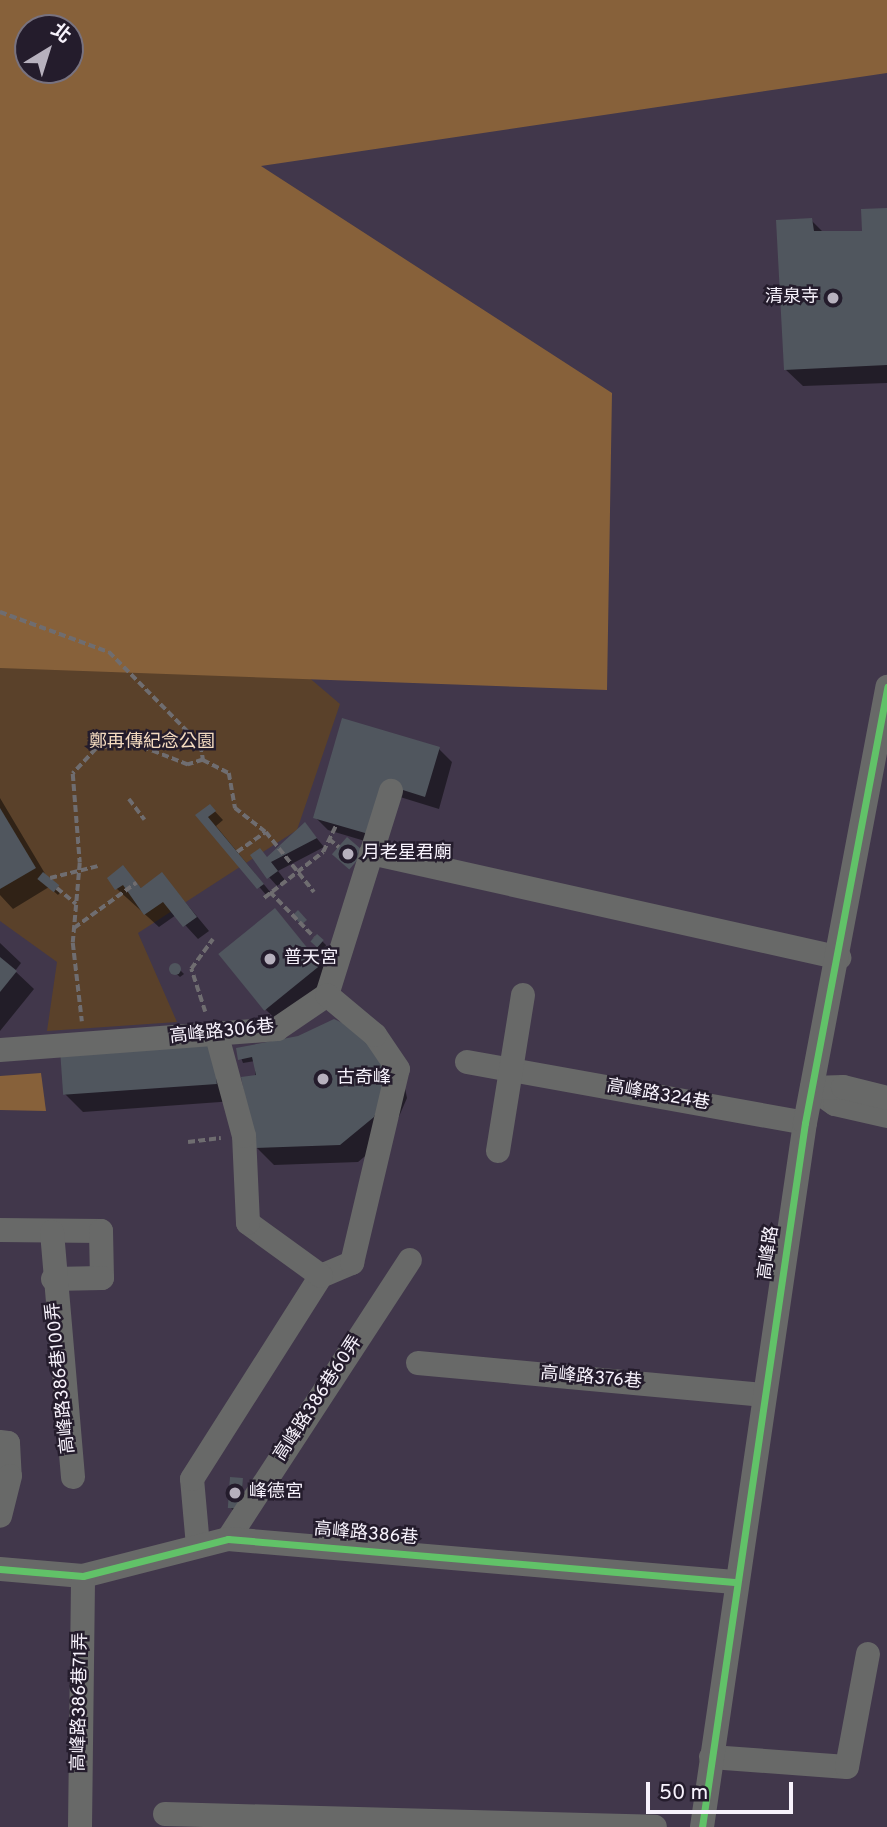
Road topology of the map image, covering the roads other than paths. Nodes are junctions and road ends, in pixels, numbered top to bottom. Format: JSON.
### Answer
{"nodes":[{"id":1,"x":887,"y":687,"type":"edge"},
{"id":2,"x":391,"y":791,"type":"dead end"},
{"id":3,"x":371,"y":853,"type":"junction"},
{"id":4,"x":839,"y":958,"type":"junction"},
{"id":5,"x":327,"y":995,"type":"junction"},
{"id":6,"x":523,"y":995,"type":"dead end"},
{"id":7,"x":217,"y":1036,"type":"junction"},
{"id":8,"x":0,"y":1050,"type":"edge"},
{"id":9,"x":467,"y":1062,"type":"dead end"},
{"id":10,"x":511,"y":1070,"type":"junction"},
{"id":11,"x":813,"y":1088,"type":"junction"},
{"id":12,"x":887,"y":1098,"type":"edge"},
{"id":13,"x":887,"y":1116,"type":"edge"},
{"id":14,"x":805,"y":1123,"type":"junction"},
{"id":15,"x":498,"y":1151,"type":"dead end"},
{"id":16,"x":0,"y":1230,"type":"edge"},
{"id":17,"x":52,"y":1232,"type":"junction"},
{"id":18,"x":410,"y":1260,"type":"dead end"},
{"id":19,"x":321,"y":1276,"type":"junction"},
{"id":20,"x":53,"y":1279,"type":"junction"},
{"id":21,"x":418,"y":1363,"type":"dead end"},
{"id":22,"x":765,"y":1395,"type":"junction"},
{"id":23,"x":0,"y":1442,"type":"edge"},
{"id":24,"x":73,"y":1477,"type":"dead end"},
{"id":25,"x":0,"y":1516,"type":"edge"},
{"id":26,"x":228,"y":1539,"type":"junction"},
{"id":27,"x":198,"y":1546,"type":"junction"},
{"id":28,"x":0,"y":1569,"type":"edge"},
{"id":29,"x":83,"y":1576,"type":"junction"},
{"id":30,"x":734,"y":1582,"type":"junction"},
{"id":31,"x":868,"y":1654,"type":"dead end"},
{"id":32,"x":711,"y":1757,"type":"junction"},
{"id":33,"x":165,"y":1814,"type":"dead end"},
{"id":34,"x":80,"y":1827,"type":"edge"},
{"id":35,"x":655,"y":1827,"type":"edge"},
{"id":36,"x":702,"y":1827,"type":"edge"}],
"edges":[{"from":1,"to":4,"type":"street","name":"高峰路"},
{"from":2,"to":3,"type":"street"},
{"from":3,"to":4,"type":"street"},
{"from":3,"to":5,"type":"street"},
{"from":4,"to":11,"type":"street","name":"高峰路"},
{"from":5,"to":7,"type":"street","name":"高峰路306巷"},
{"from":5,"to":19,"type":"street"},
{"from":6,"to":10,"type":"street"},
{"from":7,"to":8,"type":"street","name":"高峰路306巷"},
{"from":7,"to":19,"type":"street"},
{"from":9,"to":10,"type":"street","name":"高峰路324巷"},
{"from":10,"to":14,"type":"street","name":"高峰路324巷"},
{"from":10,"to":15,"type":"street"},
{"from":11,"to":12,"type":"street"},
{"from":11,"to":13,"type":"street"},
{"from":11,"to":14,"type":"street","name":"高峰路"},
{"from":14,"to":22,"type":"street","name":"高峰路"},
{"from":16,"to":17,"type":"street","name":"高峰路386巷100弄"},
{"from":17,"to":20,"type":"street","name":"高峰路386巷100弄"},
{"from":17,"to":20,"type":"street","name":"高峰路386巷100弄"},
{"from":18,"to":26,"type":"street","name":"高峰路386巷60弄"},
{"from":19,"to":27,"type":"street"},
{"from":20,"to":24,"type":"street","name":"高峰路386巷100弄"},
{"from":21,"to":22,"type":"street","name":"高峰路376巷"},
{"from":22,"to":30,"type":"street","name":"高峰路"},
{"from":23,"to":25,"type":"street"},
{"from":26,"to":27,"type":"street","name":"高峰路386巷"},
{"from":26,"to":30,"type":"street","name":"高峰路386巷"},
{"from":27,"to":29,"type":"street","name":"高峰路386巷"},
{"from":28,"to":29,"type":"street","name":"高峰路386巷"},
{"from":29,"to":34,"type":"street","name":"高峰路386巷71弄"},
{"from":30,"to":32,"type":"street","name":"高峰路"},
{"from":31,"to":32,"type":"street"},
{"from":32,"to":36,"type":"street","name":"高峰路"},
{"from":33,"to":35,"type":"street"}]}
